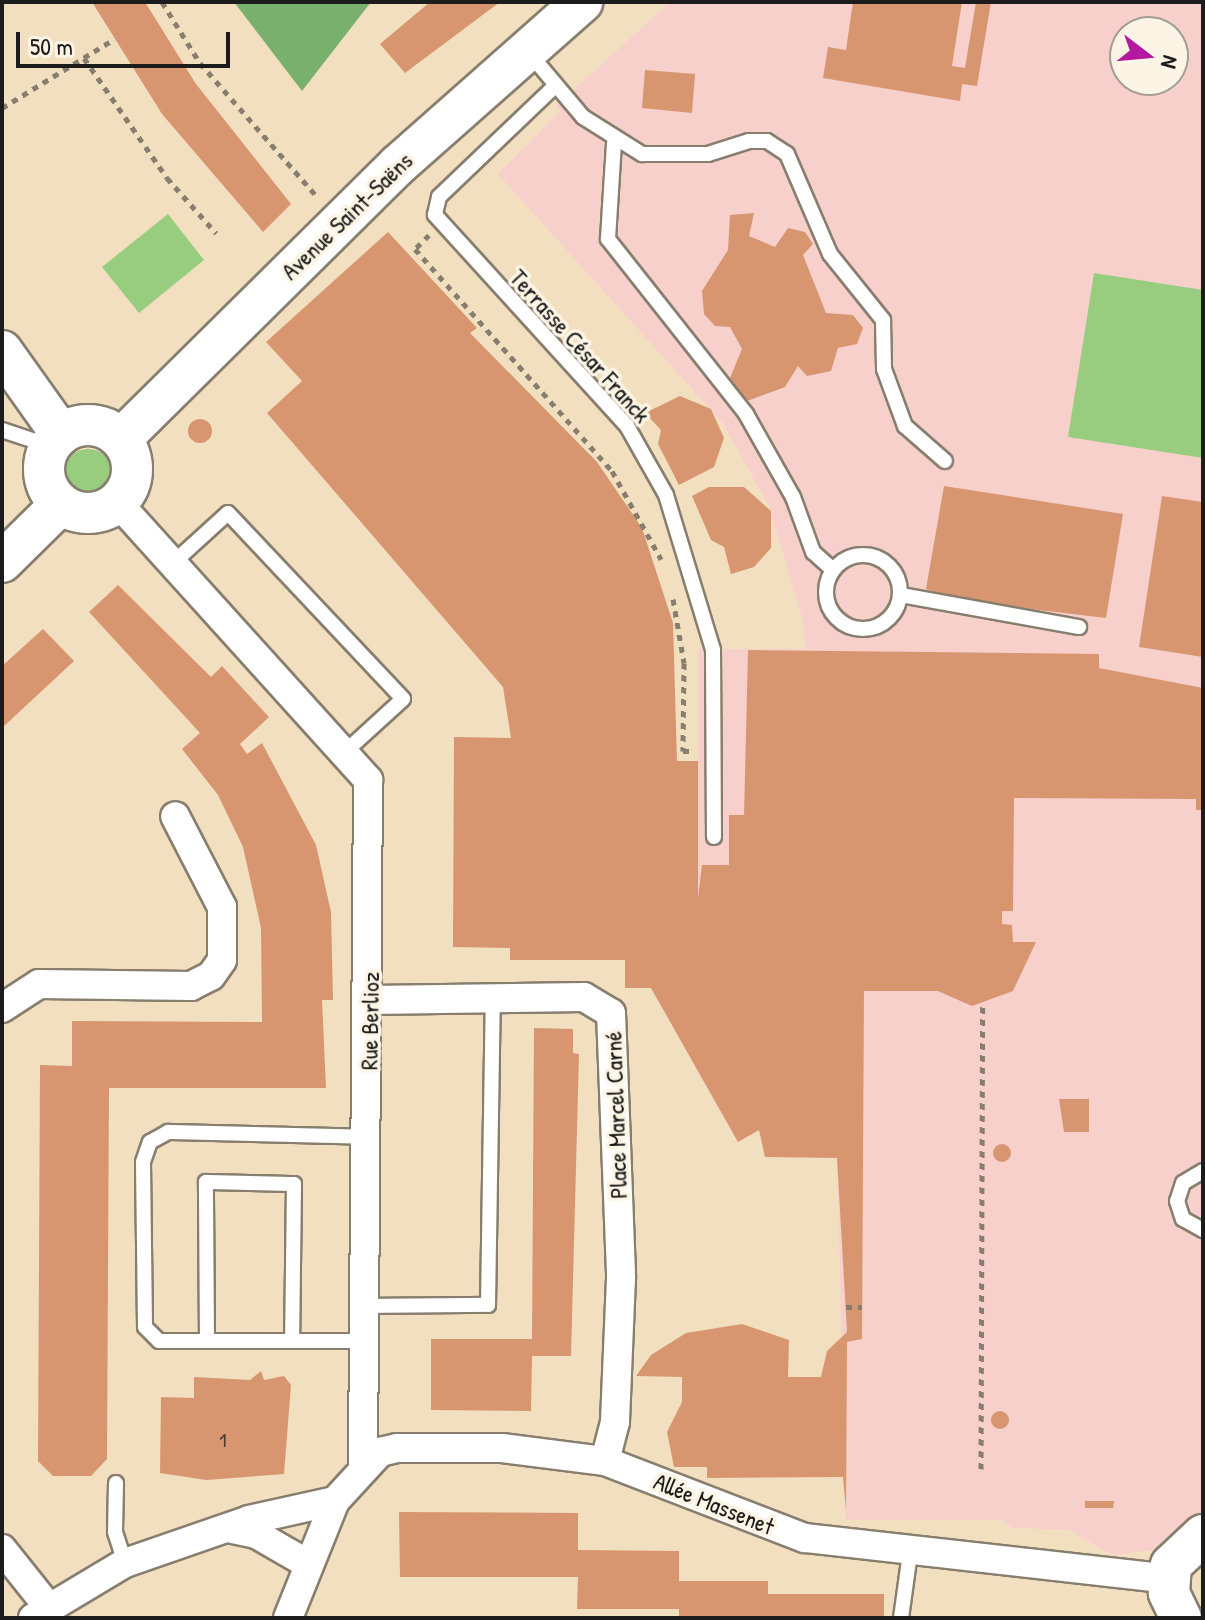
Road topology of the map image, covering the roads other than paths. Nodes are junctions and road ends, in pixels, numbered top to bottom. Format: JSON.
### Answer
{"nodes":[{"id":1,"x":573,"y":5,"type":"edge"},
{"id":2,"x":527,"y":50,"type":"junction"},
{"id":3,"x":556,"y":85,"type":"junction"},
{"id":4,"x":614,"y":143,"type":"junction"},
{"id":5,"x":2,"y":351,"type":"edge"},
{"id":6,"x":2,"y":430,"type":"edge"},
{"id":7,"x":121,"y":439,"type":"junction"},
{"id":8,"x":55,"y":440,"type":"junction"},
{"id":9,"x":945,"y":461,"type":"dead end"},
{"id":10,"x":117,"y":502,"type":"junction"},
{"id":11,"x":61,"y":504,"type":"junction"},
{"id":12,"x":2,"y":562,"type":"edge"},
{"id":13,"x":173,"y":563,"type":"junction"},
{"id":14,"x":833,"y":570,"type":"junction"},
{"id":15,"x":901,"y":595,"type":"junction"},
{"id":16,"x":1079,"y":627,"type":"dead end"},
{"id":17,"x":346,"y":751,"type":"junction"},
{"id":18,"x":175,"y":816,"type":"dead end"},
{"id":19,"x":714,"y":837,"type":"dead end"},
{"id":20,"x":493,"y":998,"type":"junction"},
{"id":21,"x":371,"y":1000,"type":"junction"},
{"id":22,"x":2,"y":1008,"type":"edge"},
{"id":23,"x":368,"y":1137,"type":"junction"},
{"id":24,"x":1203,"y":1171,"type":"edge"},
{"id":25,"x":1203,"y":1230,"type":"edge"},
{"id":26,"x":366,"y":1306,"type":"junction"},
{"id":27,"x":292,"y":1339,"type":"junction"},
{"id":28,"x":207,"y":1340,"type":"junction"},
{"id":29,"x":366,"y":1341,"type":"junction"},
{"id":30,"x":605,"y":1461,"type":"junction"},
{"id":31,"x":363,"y":1467,"type":"junction"},
{"id":32,"x":116,"y":1483,"type":"dead end"},
{"id":33,"x":335,"y":1501,"type":"junction"},
{"id":34,"x":228,"y":1528,"type":"junction"},
{"id":35,"x":1202,"y":1533,"type":"edge"},
{"id":36,"x":2,"y":1549,"type":"edge"},
{"id":37,"x":910,"y":1553,"type":"junction"},
{"id":38,"x":125,"y":1563,"type":"junction"},
{"id":39,"x":308,"y":1564,"type":"junction"},
{"id":40,"x":1168,"y":1579,"type":"junction"},
{"id":41,"x":40,"y":1611,"type":"edge"},
{"id":42,"x":294,"y":1616,"type":"edge"},
{"id":43,"x":901,"y":1618,"type":"edge"},
{"id":44,"x":1181,"y":1618,"type":"edge"}],
"edges":[{"from":1,"to":2,"type":"street","name":"Avenue Saint-Saëns"},
{"from":2,"to":3,"type":"lane"},
{"from":2,"to":7,"type":"street","name":"Avenue Saint-Saëns"},
{"from":3,"to":4,"type":"lane"},
{"from":3,"to":19,"type":"lane","name":"Terrasse César Franck"},
{"from":4,"to":9,"type":"lane"},
{"from":4,"to":14,"type":"lane"},
{"from":5,"to":8,"type":"street"},
{"from":6,"to":8,"type":"lane"},
{"from":7,"to":8,"type":"street"},
{"from":7,"to":10,"type":"street"},
{"from":8,"to":11,"type":"street"},
{"from":10,"to":11,"type":"street"},
{"from":10,"to":13,"type":"street","name":"Rue Berlioz"},
{"from":11,"to":12,"type":"street"},
{"from":13,"to":17,"type":"street","name":"Rue Berlioz"},
{"from":13,"to":17,"type":"lane"},
{"from":14,"to":15,"type":"lane"},
{"from":14,"to":15,"type":"lane"},
{"from":15,"to":16,"type":"lane"},
{"from":17,"to":21,"type":"street","name":"Rue Berlioz"},
{"from":18,"to":22,"type":"street"},
{"from":20,"to":21,"type":"street","name":"Place Marcel Carné"},
{"from":20,"to":26,"type":"lane"},
{"from":20,"to":30,"type":"street","name":"Place Marcel Carné"},
{"from":21,"to":23,"type":"street","name":"Rue Berlioz"},
{"from":23,"to":26,"type":"street","name":"Rue Berlioz"},
{"from":23,"to":28,"type":"lane"},
{"from":24,"to":25,"type":"lane"},
{"from":26,"to":29,"type":"street","name":"Rue Berlioz"},
{"from":27,"to":28,"type":"lane"},
{"from":27,"to":28,"type":"lane"},
{"from":27,"to":29,"type":"lane"},
{"from":29,"to":31,"type":"street","name":"Rue Berlioz"},
{"from":30,"to":31,"type":"street","name":"Allée Massenet"},
{"from":30,"to":37,"type":"street","name":"Allée Massenet"},
{"from":31,"to":33,"type":"street"},
{"from":32,"to":38,"type":"lane"},
{"from":33,"to":34,"type":"street"},
{"from":33,"to":39,"type":"street"},
{"from":34,"to":38,"type":"street"},
{"from":34,"to":39,"type":"street"},
{"from":35,"to":40,"type":"street"},
{"from":36,"to":41,"type":"street"},
{"from":37,"to":40,"type":"street","name":"Allée Massenet"},
{"from":37,"to":43,"type":"lane"},
{"from":38,"to":41,"type":"street"},
{"from":39,"to":42,"type":"street"},
{"from":40,"to":44,"type":"street"}]}
